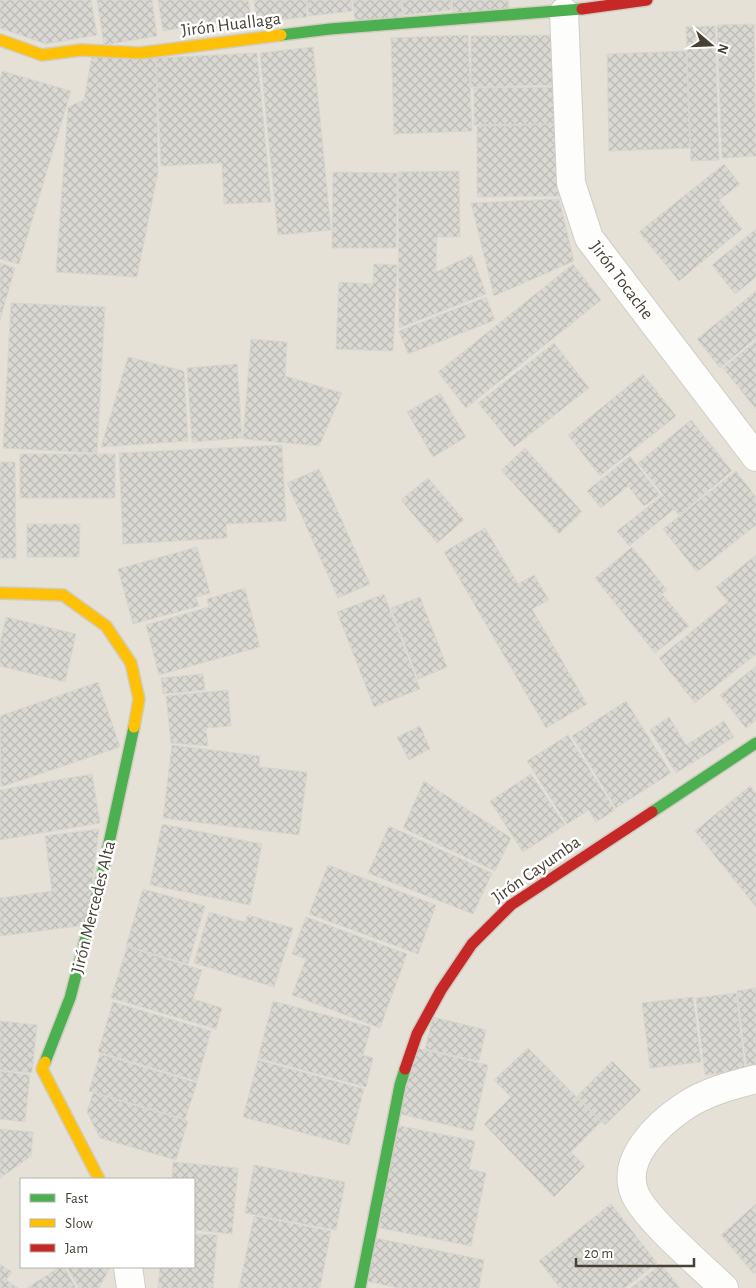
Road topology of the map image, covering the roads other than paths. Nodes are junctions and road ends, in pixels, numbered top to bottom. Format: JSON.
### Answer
{"nodes":[{"id":1,"x":647,"y":0,"type":"edge"},
{"id":2,"x":564,"y":12,"type":"junction"},
{"id":3,"x":0,"y":40,"type":"edge"},
{"id":4,"x":756,"y":457,"type":"edge"},
{"id":5,"x":0,"y":594,"type":"edge"},
{"id":6,"x":756,"y":743,"type":"edge"},
{"id":7,"x":756,"y":1079,"type":"edge"},
{"id":8,"x":98,"y":1178,"type":"edge"},
{"id":9,"x":128,"y":1268,"type":"edge"},
{"id":10,"x":131,"y":1288,"type":"edge"},
{"id":11,"x":360,"y":1288,"type":"edge"},
{"id":12,"x":724,"y":1288,"type":"edge"}],
"edges":[{"from":1,"to":2,"type":"street","name":"Jirón Huallaga"},
{"from":2,"to":3,"type":"street","name":"Jirón Huallaga"},
{"from":2,"to":4,"type":"street","name":"Jirón Tocache"},
{"from":5,"to":8,"type":"street","name":"Jirón Mercedes Alta"},
{"from":6,"to":11,"type":"street","name":"Jirón Cayumba"},
{"from":7,"to":12,"type":"street"},
{"from":9,"to":10,"type":"street"}]}
